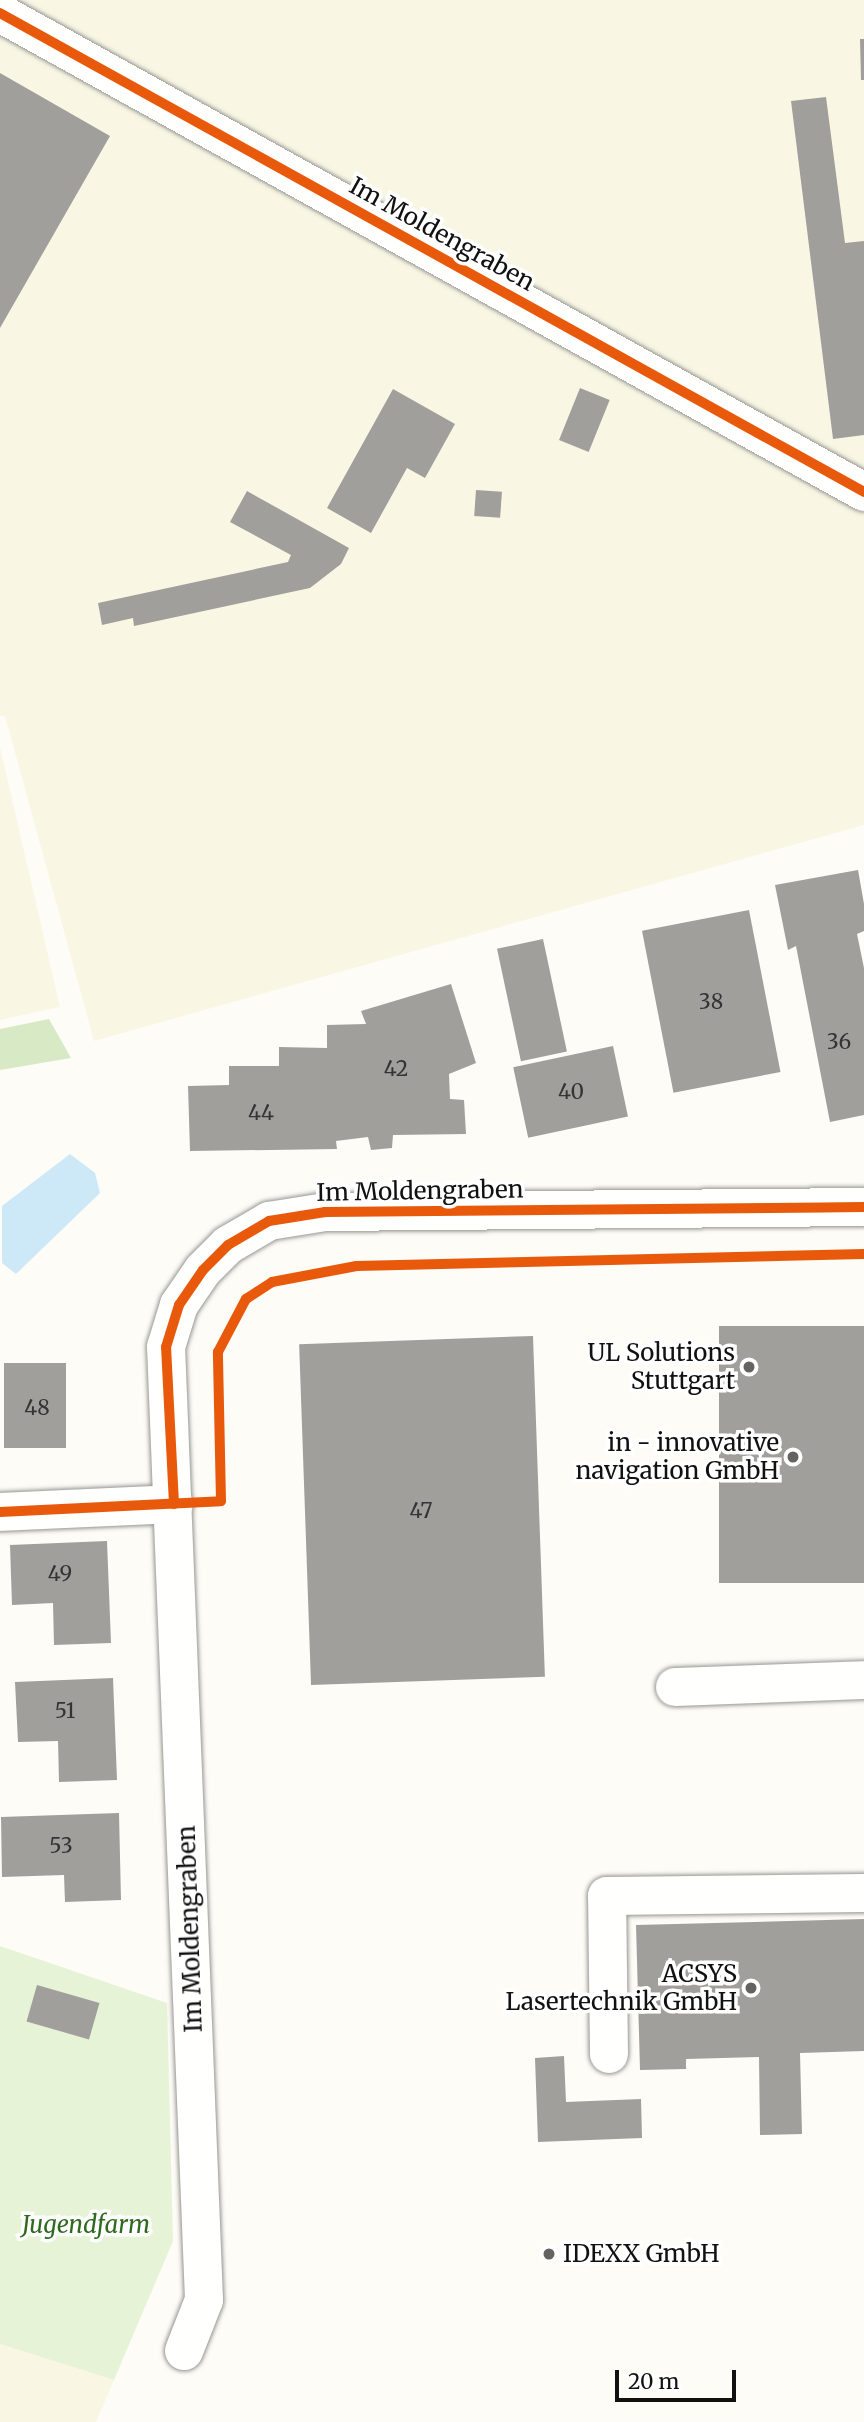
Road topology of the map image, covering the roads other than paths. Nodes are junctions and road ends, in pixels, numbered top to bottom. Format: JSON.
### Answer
{"nodes":[{"id":1,"x":0,"y":13,"type":"edge"},
{"id":2,"x":864,"y":492,"type":"edge"},
{"id":3,"x":864,"y":1207,"type":"edge"},
{"id":4,"x":174,"y":1504,"type":"junction"},
{"id":5,"x":0,"y":1512,"type":"edge"},
{"id":6,"x":864,"y":1680,"type":"edge"},
{"id":7,"x":676,"y":1686,"type":"dead end"},
{"id":8,"x":864,"y":1893,"type":"edge"},
{"id":9,"x":609,"y":2054,"type":"dead end"},
{"id":10,"x":184,"y":2351,"type":"dead end"}],
"edges":[{"from":1,"to":2,"type":"street","name":"Im Moldengraben"},
{"from":3,"to":4,"type":"street","name":"Im Moldengraben"},
{"from":4,"to":5,"type":"street"},
{"from":4,"to":10,"type":"street","name":"Im Moldengraben"},
{"from":6,"to":7,"type":"street"},
{"from":8,"to":9,"type":"street"}]}
